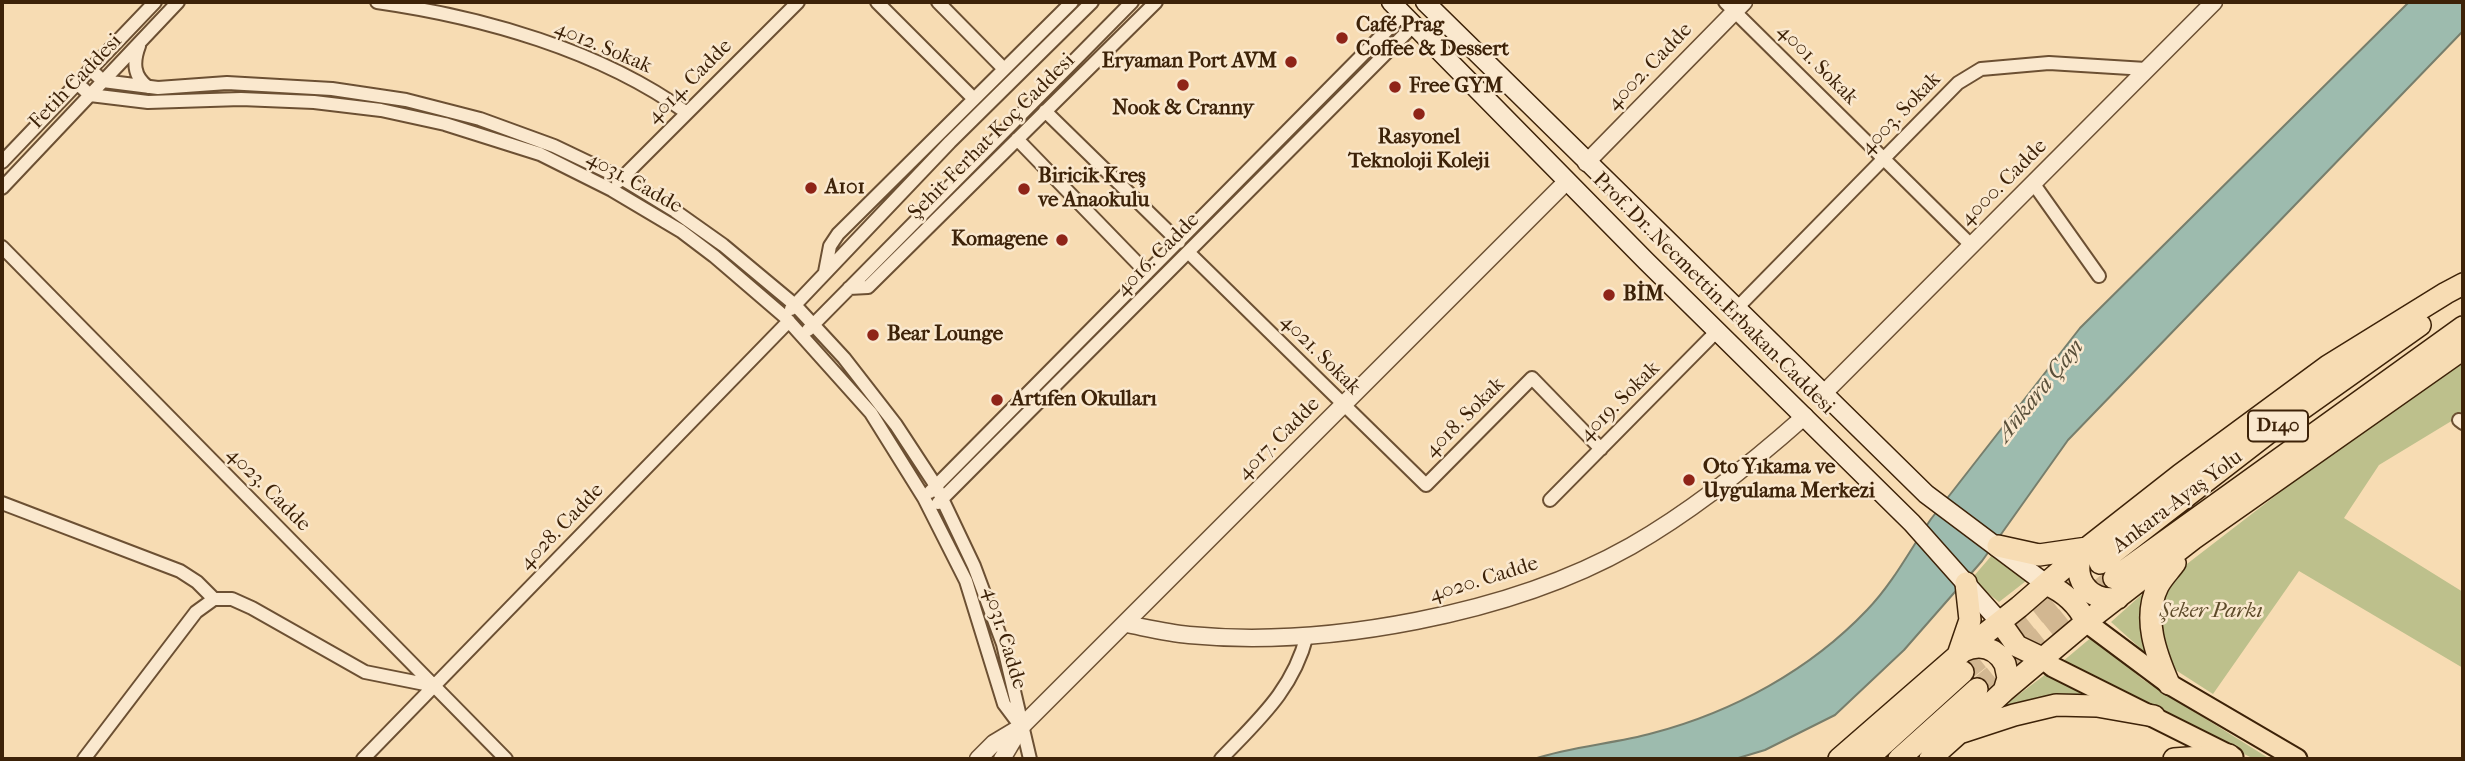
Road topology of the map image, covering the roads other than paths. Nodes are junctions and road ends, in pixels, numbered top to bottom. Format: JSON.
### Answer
{"nodes":[{"id":1,"x":155,"y":2,"type":"edge"},
{"id":2,"x":178,"y":2,"type":"edge"},
{"id":3,"x":377,"y":2,"type":"edge"},
{"id":4,"x":798,"y":2,"type":"edge"},
{"id":5,"x":877,"y":2,"type":"edge"},
{"id":6,"x":937,"y":2,"type":"edge"},
{"id":7,"x":1072,"y":2,"type":"edge"},
{"id":8,"x":1092,"y":2,"type":"edge"},
{"id":9,"x":1132,"y":2,"type":"edge"},
{"id":10,"x":1156,"y":2,"type":"edge"},
{"id":11,"x":1425,"y":2,"type":"edge"},
{"id":12,"x":2214,"y":2,"type":"edge"},
{"id":13,"x":1735,"y":5,"type":"edge"},
{"id":14,"x":1403,"y":14,"type":"edge"},
{"id":15,"x":140,"y":43,"type":"junction"},
{"id":16,"x":1004,"y":69,"type":"junction"},
{"id":17,"x":2146,"y":69,"type":"junction"},
{"id":18,"x":91,"y":70,"type":"junction"},
{"id":19,"x":103,"y":81,"type":"junction"},
{"id":20,"x":78,"y":84,"type":"junction"},
{"id":21,"x":148,"y":87,"type":"junction"},
{"id":22,"x":90,"y":95,"type":"junction"},
{"id":23,"x":974,"y":99,"type":"junction"},
{"id":24,"x":1045,"y":111,"type":"junction"},
{"id":25,"x":687,"y":113,"type":"junction"},
{"id":26,"x":1017,"y":139,"type":"junction"},
{"id":27,"x":1885,"y":160,"type":"junction"},
{"id":28,"x":2,"y":162,"type":"edge"},
{"id":29,"x":1586,"y":163,"type":"junction"},
{"id":30,"x":621,"y":178,"type":"junction"},
{"id":31,"x":1567,"y":181,"type":"junction"},
{"id":32,"x":2033,"y":183,"type":"junction"},
{"id":33,"x":2,"y":188,"type":"edge"},
{"id":34,"x":612,"y":190,"type":"junction"},
{"id":35,"x":1971,"y":245,"type":"junction"},
{"id":36,"x":2,"y":247,"type":"edge"},
{"id":37,"x":1183,"y":247,"type":"junction"},
{"id":38,"x":1147,"y":273,"type":"junction"},
{"id":39,"x":825,"y":274,"type":"junction"},
{"id":40,"x":2099,"y":276,"type":"dead end"},
{"id":41,"x":849,"y":288,"type":"junction"},
{"id":42,"x":2459,"y":289,"type":"edge"},
{"id":43,"x":795,"y":305,"type":"junction"},
{"id":44,"x":1736,"y":309,"type":"junction"},
{"id":45,"x":787,"y":319,"type":"junction"},
{"id":46,"x":813,"y":325,"type":"junction"},
{"id":47,"x":2463,"y":327,"type":"edge"},
{"id":48,"x":1717,"y":331,"type":"junction"},
{"id":49,"x":803,"y":336,"type":"junction"},
{"id":50,"x":2463,"y":349,"type":"edge"},
{"id":51,"x":1824,"y":393,"type":"junction"},
{"id":52,"x":1342,"y":404,"type":"junction"},
{"id":53,"x":1805,"y":416,"type":"junction"},
{"id":54,"x":1601,"y":449,"type":"junction"},
{"id":55,"x":1426,"y":485,"type":"joint"},
{"id":56,"x":936,"y":486,"type":"junction"},
{"id":57,"x":924,"y":498,"type":"junction"},
{"id":58,"x":943,"y":499,"type":"junction"},
{"id":59,"x":1550,"y":500,"type":"dead end"},
{"id":60,"x":2,"y":503,"type":"edge"},
{"id":61,"x":931,"y":511,"type":"junction"},
{"id":62,"x":2193,"y":539,"type":"junction"},
{"id":63,"x":1997,"y":547,"type":"junction"},
{"id":64,"x":2104,"y":572,"type":"junction"},
{"id":65,"x":1966,"y":583,"type":"junction"},
{"id":66,"x":2046,"y":584,"type":"junction"},
{"id":67,"x":214,"y":599,"type":"junction"},
{"id":68,"x":2000,"y":622,"type":"junction"},
{"id":69,"x":2086,"y":622,"type":"junction"},
{"id":70,"x":1126,"y":624,"type":"junction"},
{"id":71,"x":1307,"y":635,"type":"junction"},
{"id":72,"x":2042,"y":658,"type":"junction"},
{"id":73,"x":1960,"y":664,"type":"junction"},
{"id":74,"x":2169,"y":684,"type":"junction"},
{"id":75,"x":435,"y":687,"type":"junction"},
{"id":76,"x":1977,"y":689,"type":"tunnel mouth"},
{"id":77,"x":2004,"y":691,"type":"junction"},
{"id":78,"x":2154,"y":716,"type":"junction"},
{"id":79,"x":1021,"y":727,"type":"junction"},
{"id":80,"x":1959,"y":733,"type":"junction"},
{"id":81,"x":2233,"y":757,"type":"edge"},
{"id":82,"x":84,"y":759,"type":"edge"},
{"id":83,"x":363,"y":759,"type":"edge"},
{"id":84,"x":506,"y":759,"type":"edge"},
{"id":85,"x":978,"y":759,"type":"edge"},
{"id":86,"x":1002,"y":759,"type":"edge"},
{"id":87,"x":1030,"y":759,"type":"edge"},
{"id":88,"x":1221,"y":759,"type":"edge"},
{"id":89,"x":1839,"y":759,"type":"edge"},
{"id":90,"x":1867,"y":759,"type":"edge"},
{"id":91,"x":1899,"y":759,"type":"edge"},
{"id":92,"x":1930,"y":759,"type":"edge"},
{"id":93,"x":2174,"y":759,"type":"edge"},
{"id":94,"x":2297,"y":759,"type":"edge"}],
"edges":[{"from":1,"to":18,"type":"street","name":"Fetih Caddesi"},
{"from":2,"to":15,"type":"street","name":"Fetih Caddesi"},
{"from":3,"to":25,"type":"street","name":"4012. Sokak"},
{"from":4,"to":25,"type":"street","name":"4014. Cadde"},
{"from":5,"to":23,"type":"street"},
{"from":6,"to":16,"type":"street"},
{"from":7,"to":16,"type":"street","name":"Şehit Ferhat Koç Caddesi"},
{"from":8,"to":39,"type":"street","name":"Şehit Ferhat Koç Caddesi"},
{"from":9,"to":41,"type":"street","name":"Şehit Ferhat Koç Caddesi"},
{"from":10,"to":24,"type":"street","name":"Şehit Ferhat Koç Caddesi"},
{"from":11,"to":29,"type":"main road","name":"Prof. Dr. Necmettin Erbakan Caddesi"},
{"from":12,"to":17,"type":"street","name":"4000. Cadde"},
{"from":13,"to":27,"type":"street","name":"4001. Sokak"},
{"from":13,"to":29,"type":"street","name":"4002. Cadde"},
{"from":14,"to":31,"type":"main road","name":"Prof. Dr. Necmettin Erbakan Caddesi"},
{"from":14,"to":37,"type":"street","name":"4016. Cadde"},
{"from":15,"to":19,"type":"street","name":"Fetih Caddesi"},
{"from":15,"to":21,"type":"street"},
{"from":16,"to":23,"type":"street","name":"Şehit Ferhat Koç Caddesi"},
{"from":17,"to":27,"type":"street","name":"4003. Sokak"},
{"from":17,"to":32,"type":"street","name":"4000. Cadde"},
{"from":18,"to":19,"type":"street"},
{"from":18,"to":20,"type":"street","name":"Fetih Caddesi"},
{"from":19,"to":21,"type":"street","name":"4031. Cadde"},
{"from":19,"to":22,"type":"street","name":"Fetih Caddesi"},
{"from":20,"to":22,"type":"street"},
{"from":20,"to":28,"type":"street","name":"Fetih Caddesi"},
{"from":21,"to":30,"type":"street","name":"4031. Cadde"},
{"from":22,"to":33,"type":"street","name":"Fetih Caddesi"},
{"from":22,"to":34,"type":"street","name":"4031. Cadde"},
{"from":23,"to":39,"type":"street","name":"Şehit Ferhat Koç Caddesi"},
{"from":24,"to":26,"type":"street","name":"Şehit Ferhat Koç Caddesi"},
{"from":24,"to":37,"type":"street","name":"4021. Sokak"},
{"from":25,"to":30,"type":"street","name":"4014. Cadde"},
{"from":26,"to":38,"type":"street"},
{"from":26,"to":41,"type":"street","name":"Şehit Ferhat Koç Caddesi"},
{"from":27,"to":35,"type":"street","name":"4001. Sokak"},
{"from":27,"to":44,"type":"street","name":"4003. Sokak"},
{"from":29,"to":44,"type":"main road","name":"Prof. Dr. Necmettin Erbakan Caddesi"},
{"from":30,"to":34,"type":"street","name":"4014. Cadde"},
{"from":30,"to":43,"type":"street","name":"4031. Cadde"},
{"from":31,"to":48,"type":"main road","name":"Prof. Dr. Necmettin Erbakan Caddesi"},
{"from":31,"to":52,"type":"street","name":"4017. Cadde"},
{"from":32,"to":35,"type":"street","name":"4000. Cadde"},
{"from":32,"to":40,"type":"street"},
{"from":34,"to":45,"type":"street","name":"4031. Cadde"},
{"from":35,"to":51,"type":"street","name":"4000. Cadde"},
{"from":36,"to":75,"type":"street","name":"4023. Cadde"},
{"from":37,"to":38,"type":"street","name":"4016. Cadde"},
{"from":37,"to":52,"type":"street","name":"4021. Sokak"},
{"from":37,"to":58,"type":"street","name":"4016. Cadde"},
{"from":38,"to":56,"type":"street","name":"4016. Cadde"},
{"from":39,"to":43,"type":"street","name":"Şehit Ferhat Koç Caddesi"},
{"from":41,"to":46,"type":"street","name":"Şehit Ferhat Koç Caddesi"},
{"from":42,"to":64,"type":"highway"},
{"from":43,"to":45,"type":"street","name":"Şehit Ferhat Koç Caddesi"},
{"from":43,"to":46,"type":"street","name":"4031. Cadde"},
{"from":44,"to":51,"type":"main road","name":"Prof. Dr. Necmettin Erbakan Caddesi"},
{"from":45,"to":49,"type":"street","name":"4031. Cadde"},
{"from":45,"to":75,"type":"street","name":"4028. Cadde"},
{"from":46,"to":49,"type":"street","name":"Şehit Ferhat Koç Caddesi"},
{"from":46,"to":56,"type":"street","name":"4031. Cadde"},
{"from":47,"to":64,"type":"highway","name":"Ankara-Ayaş Yolu","number":"D140"},
{"from":48,"to":53,"type":"main road","name":"Prof. Dr. Necmettin Erbakan Caddesi"},
{"from":48,"to":54,"type":"street","name":"4019. Sokak"},
{"from":49,"to":57,"type":"street","name":"4031. Cadde"},
{"from":50,"to":62,"type":"highway"},
{"from":51,"to":63,"type":"main road","name":"Prof. Dr. Necmettin Erbakan Caddesi"},
{"from":52,"to":55,"type":"street","name":"4021. Sokak"},
{"from":52,"to":70,"type":"street","name":"4017. Cadde"},
{"from":53,"to":65,"type":"main road","name":"Prof. Dr. Necmettin Erbakan Caddesi"},
{"from":53,"to":71,"type":"street","name":"4020. Cadde"},
{"from":54,"to":55,"type":"street","name":"4018. Sokak"},
{"from":54,"to":59,"type":"street","name":"4019. Sokak"},
{"from":56,"to":57,"type":"street","name":"4016. Cadde"},
{"from":56,"to":58,"type":"street","name":"4031. Cadde"},
{"from":57,"to":61,"type":"street","name":"4031. Cadde"},
{"from":58,"to":61,"type":"street","name":"4016. Cadde"},
{"from":58,"to":79,"type":"street","name":"4031. Cadde"},
{"from":60,"to":67,"type":"street"},
{"from":61,"to":79,"type":"street","name":"4031. Cadde"},
{"from":62,"to":64,"type":"highway"},
{"from":62,"to":74,"type":"highway"},
{"from":63,"to":64,"type":"highway"},
{"from":63,"to":66,"type":"main road","name":"Prof. Dr. Necmettin Erbakan Caddesi"},
{"from":64,"to":66,"type":"highway"},
{"from":64,"to":69,"type":"highway"},
{"from":65,"to":68,"type":"main road","name":"Prof. Dr. Necmettin Erbakan Caddesi"},
{"from":65,"to":73,"type":"highway"},
{"from":66,"to":68,"type":"highway"},
{"from":66,"to":69,"type":"highway"},
{"from":67,"to":75,"type":"street"},
{"from":67,"to":82,"type":"street"},
{"from":68,"to":72,"type":"highway"},
{"from":68,"to":73,"type":"highway"},
{"from":69,"to":72,"type":"highway"},
{"from":69,"to":74,"type":"main road"},
{"from":70,"to":71,"type":"street","name":"4020. Cadde"},
{"from":70,"to":79,"type":"street","name":"4017. Cadde"},
{"from":71,"to":88,"type":"street"},
{"from":72,"to":77,"type":"highway"},
{"from":72,"to":78,"type":"main road"},
{"from":73,"to":77,"type":"highway"},
{"from":73,"to":89,"type":"highway"},
{"from":73,"to":90,"type":"highway"},
{"from":74,"to":94,"type":"main road"},
{"from":75,"to":83,"type":"street","name":"4028. Cadde"},
{"from":75,"to":84,"type":"street","name":"4023. Cadde"},
{"from":76,"to":91,"type":"highway"},
{"from":77,"to":80,"type":"highway"},
{"from":78,"to":80,"type":"highway"},
{"from":78,"to":81,"type":"main road"},
{"from":79,"to":85,"type":"street","name":"4017. Cadde"},
{"from":79,"to":86,"type":"street","name":"4017. Cadde"},
{"from":79,"to":87,"type":"street"},
{"from":80,"to":92,"type":"highway"},
{"from":81,"to":93,"type":"highway"}]}
